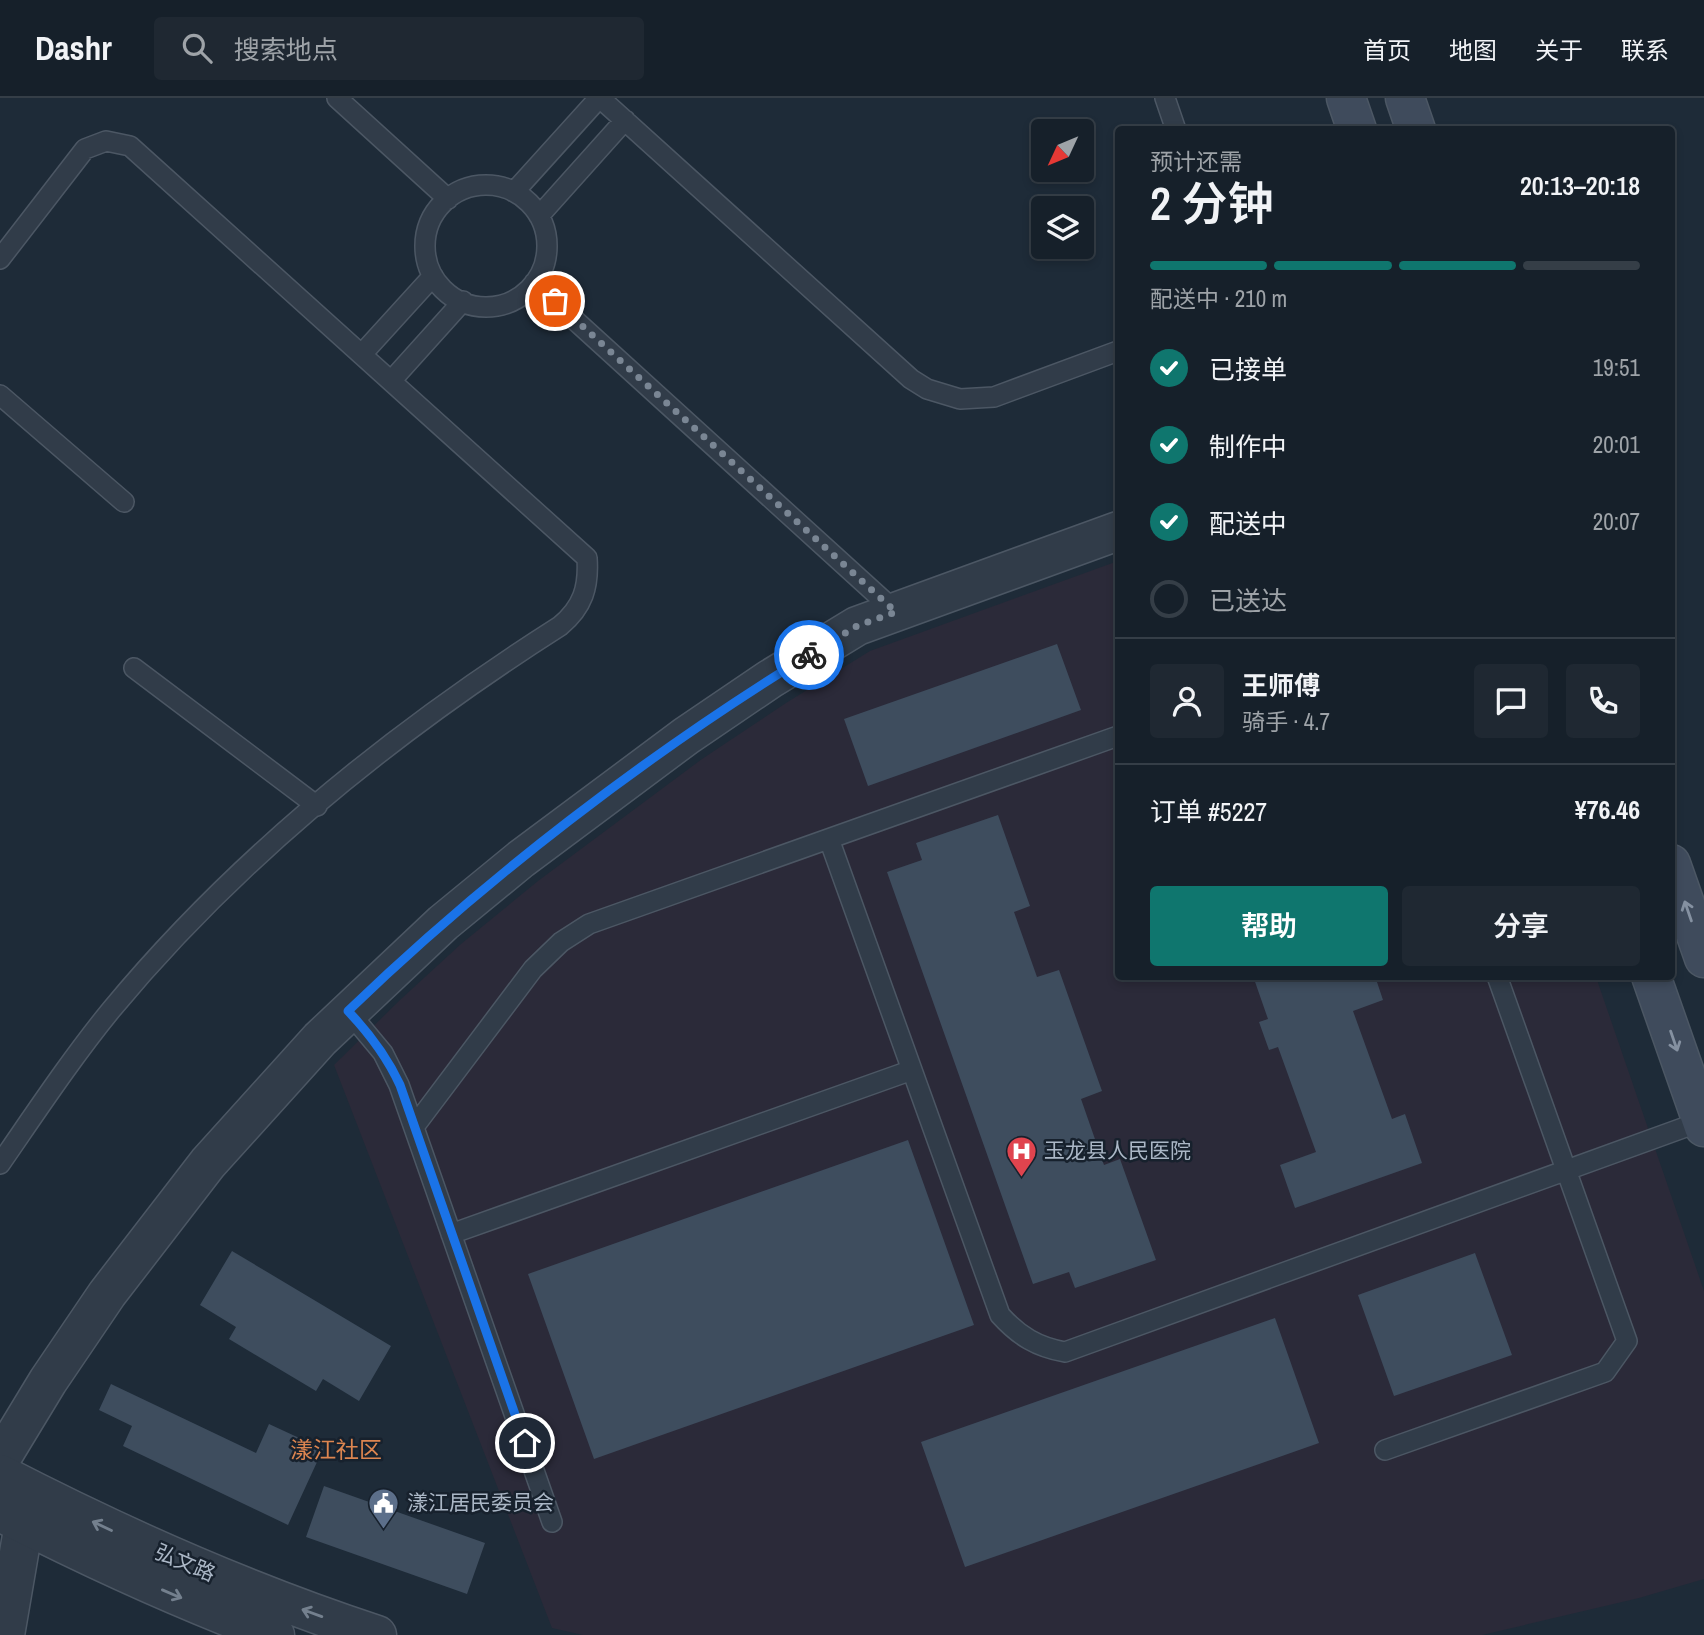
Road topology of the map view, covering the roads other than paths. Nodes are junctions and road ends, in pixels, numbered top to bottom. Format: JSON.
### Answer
{"nodes":[{"id":1,"x":337,"y":98,"type":"edge"},
{"id":2,"x":599,"y":98,"type":"edge"},
{"id":3,"x":1165,"y":98,"type":"edge"},
{"id":4,"x":1346,"y":98,"type":"edge"},
{"id":5,"x":1405,"y":98,"type":"edge"},
{"id":6,"x":625,"y":120,"type":"junction"},
{"id":7,"x":1175,"y":126,"type":"edge"},
{"id":8,"x":1356,"y":126,"type":"edge"},
{"id":9,"x":1415,"y":126,"type":"edge"},
{"id":10,"x":514,"y":192,"type":"junction"},
{"id":11,"x":447,"y":198,"type":"junction"},
{"id":12,"x":539,"y":216,"type":"junction"},
{"id":13,"x":0,"y":259,"type":"edge"},
{"id":14,"x":433,"y":276,"type":"junction"},
{"id":15,"x":534,"y":283,"type":"junction"},
{"id":16,"x":463,"y":301,"type":"junction"},
{"id":17,"x":1115,"y":352,"type":"edge"},
{"id":18,"x":362,"y":354,"type":"junction"},
{"id":19,"x":391,"y":381,"type":"junction"},
{"id":20,"x":0,"y":395,"type":"edge"},
{"id":21,"x":124,"y":502,"type":"dead end"},
{"id":22,"x":1115,"y":532,"type":"edge"},
{"id":23,"x":896,"y":612,"type":"junction"},
{"id":24,"x":134,"y":668,"type":"dead end"},
{"id":25,"x":1115,"y":737,"type":"edge"},
{"id":26,"x":317,"y":806,"type":"junction"},
{"id":27,"x":829,"y":839,"type":"junction"},
{"id":28,"x":1675,"y":875,"type":"edge"},
{"id":29,"x":1704,"y":958,"type":"edge"},
{"id":30,"x":1498,"y":980,"type":"edge"},
{"id":31,"x":1652,"y":980,"type":"edge"},
{"id":32,"x":348,"y":1011,"type":"junction"},
{"id":33,"x":912,"y":1070,"type":"junction"},
{"id":34,"x":1703,"y":1124,"type":"edge"},
{"id":35,"x":414,"y":1127,"type":"junction"},
{"id":36,"x":0,"y":1164,"type":"edge"},
{"id":37,"x":1566,"y":1171,"type":"junction"},
{"id":38,"x":452,"y":1234,"type":"junction"},
{"id":39,"x":1385,"y":1451,"type":"dead end"},
{"id":40,"x":0,"y":1460,"type":"edge"},
{"id":41,"x":0,"y":1474,"type":"edge"},
{"id":42,"x":12,"y":1518,"type":"edge"},
{"id":43,"x":552,"y":1522,"type":"dead end"},
{"id":44,"x":5,"y":1635,"type":"edge"},
{"id":45,"x":275,"y":1635,"type":"edge"},
{"id":46,"x":377,"y":1635,"type":"edge"}],
"edges":[{"from":1,"to":11,"type":"lane"},
{"from":2,"to":6,"type":"lane"},
{"from":2,"to":10,"type":"lane"},
{"from":3,"to":7,"type":"lane"},
{"from":4,"to":8,"type":"main road"},
{"from":5,"to":9,"type":"main road"},
{"from":6,"to":12,"type":"lane"},
{"from":6,"to":17,"type":"lane"},
{"from":10,"to":11,"type":"lane"},
{"from":10,"to":12,"type":"lane"},
{"from":11,"to":14,"type":"lane"},
{"from":12,"to":15,"type":"lane"},
{"from":13,"to":18,"type":"lane"},
{"from":14,"to":16,"type":"lane"},
{"from":14,"to":18,"type":"lane"},
{"from":15,"to":16,"type":"lane"},
{"from":15,"to":23,"type":"lane"},
{"from":16,"to":19,"type":"lane"},
{"from":18,"to":19,"type":"lane"},
{"from":19,"to":26,"type":"lane"},
{"from":20,"to":21,"type":"lane"},
{"from":22,"to":23,"type":"street"},
{"from":23,"to":32,"type":"street"},
{"from":24,"to":26,"type":"lane"},
{"from":25,"to":27,"type":"lane"},
{"from":26,"to":36,"type":"lane"},
{"from":27,"to":33,"type":"lane"},
{"from":27,"to":35,"type":"lane"},
{"from":29,"to":28,"type":"main road","one_way":true},
{"from":30,"to":37,"type":"lane"},
{"from":31,"to":34,"type":"main road","one_way":true},
{"from":32,"to":35,"type":"lane"},
{"from":32,"to":40,"type":"street"},
{"from":33,"to":37,"type":"lane"},
{"from":33,"to":38,"type":"lane"},
{"from":34,"to":37,"type":"lane"},
{"from":35,"to":38,"type":"lane"},
{"from":37,"to":39,"type":"lane"},
{"from":38,"to":43,"type":"lane"},
{"from":46,"to":41,"type":"street","name":"弘文路","one_way":true},
{"from":42,"to":44,"type":"street"},
{"from":42,"to":45,"type":"street","name":"弘文路","one_way":true}]}
